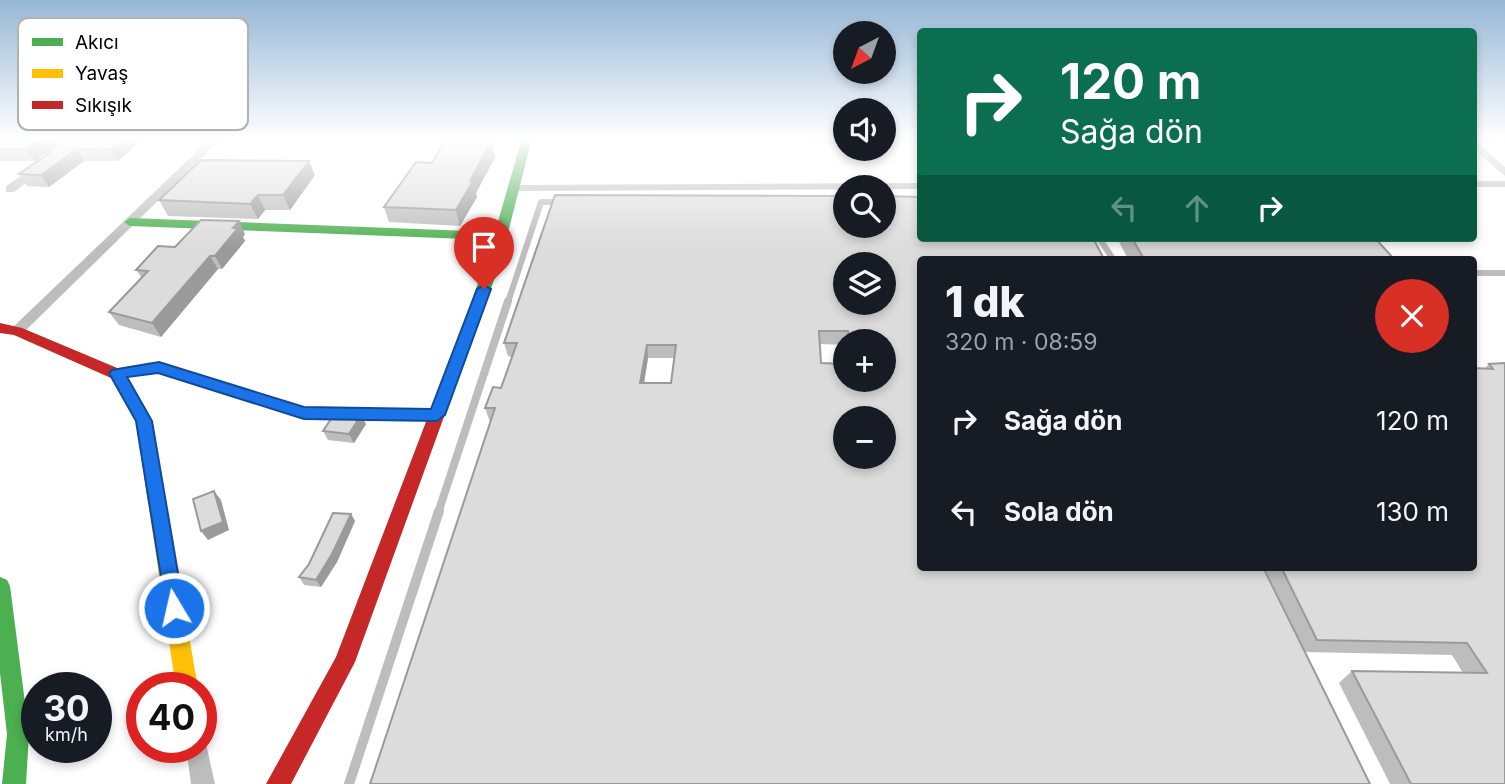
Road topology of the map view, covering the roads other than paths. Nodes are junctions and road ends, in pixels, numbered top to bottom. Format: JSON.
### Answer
{"nodes":[{"id":1,"x":29,"y":175,"type":"edge"},
{"id":2,"x":179,"y":175,"type":"edge"},
{"id":3,"x":517,"y":175,"type":"edge"},
{"id":4,"x":1477,"y":184,"type":"edge"},
{"id":5,"x":1505,"y":184,"type":"edge"},
{"id":6,"x":917,"y":187,"type":"edge"},
{"id":7,"x":514,"y":188,"type":"junction"},
{"id":8,"x":10,"y":189,"type":"dead end"},
{"id":9,"x":569,"y":202,"type":"edge"},
{"id":10,"x":130,"y":222,"type":"junction"},
{"id":11,"x":501,"y":236,"type":"junction"},
{"id":12,"x":1477,"y":273,"type":"edge"},
{"id":13,"x":1505,"y":273,"type":"edge"},
{"id":14,"x":0,"y":328,"type":"edge"},
{"id":15,"x":17,"y":331,"type":"junction"},
{"id":16,"x":117,"y":373,"type":"junction"},
{"id":17,"x":437,"y":415,"type":"junction"},
{"id":18,"x":0,"y":586,"type":"edge"},
{"id":19,"x":184,"y":672,"type":"edge"},
{"id":20,"x":9,"y":734,"type":"edge"},
{"id":21,"x":200,"y":763,"type":"edge"},
{"id":22,"x":14,"y":784,"type":"edge"},
{"id":23,"x":203,"y":784,"type":"edge"},
{"id":24,"x":278,"y":784,"type":"edge"},
{"id":25,"x":349,"y":784,"type":"edge"}],
"edges":[{"from":1,"to":8,"type":"street"},
{"from":2,"to":10,"type":"street"},
{"from":3,"to":7,"type":"street"},
{"from":4,"to":5,"type":"lane"},
{"from":6,"to":7,"type":"lane"},
{"from":7,"to":11,"type":"street"},
{"from":9,"to":25,"type":"lane"},
{"from":10,"to":11,"type":"street"},
{"from":10,"to":15,"type":"street"},
{"from":11,"to":17,"type":"street"},
{"from":12,"to":13,"type":"lane"},
{"from":14,"to":15,"type":"street"},
{"from":15,"to":16,"type":"street"},
{"from":16,"to":17,"type":"lane"},
{"from":16,"to":19,"type":"street"},
{"from":17,"to":24,"type":"street"},
{"from":18,"to":20,"type":"street"},
{"from":20,"to":22,"type":"street"},
{"from":21,"to":23,"type":"street"}]}
